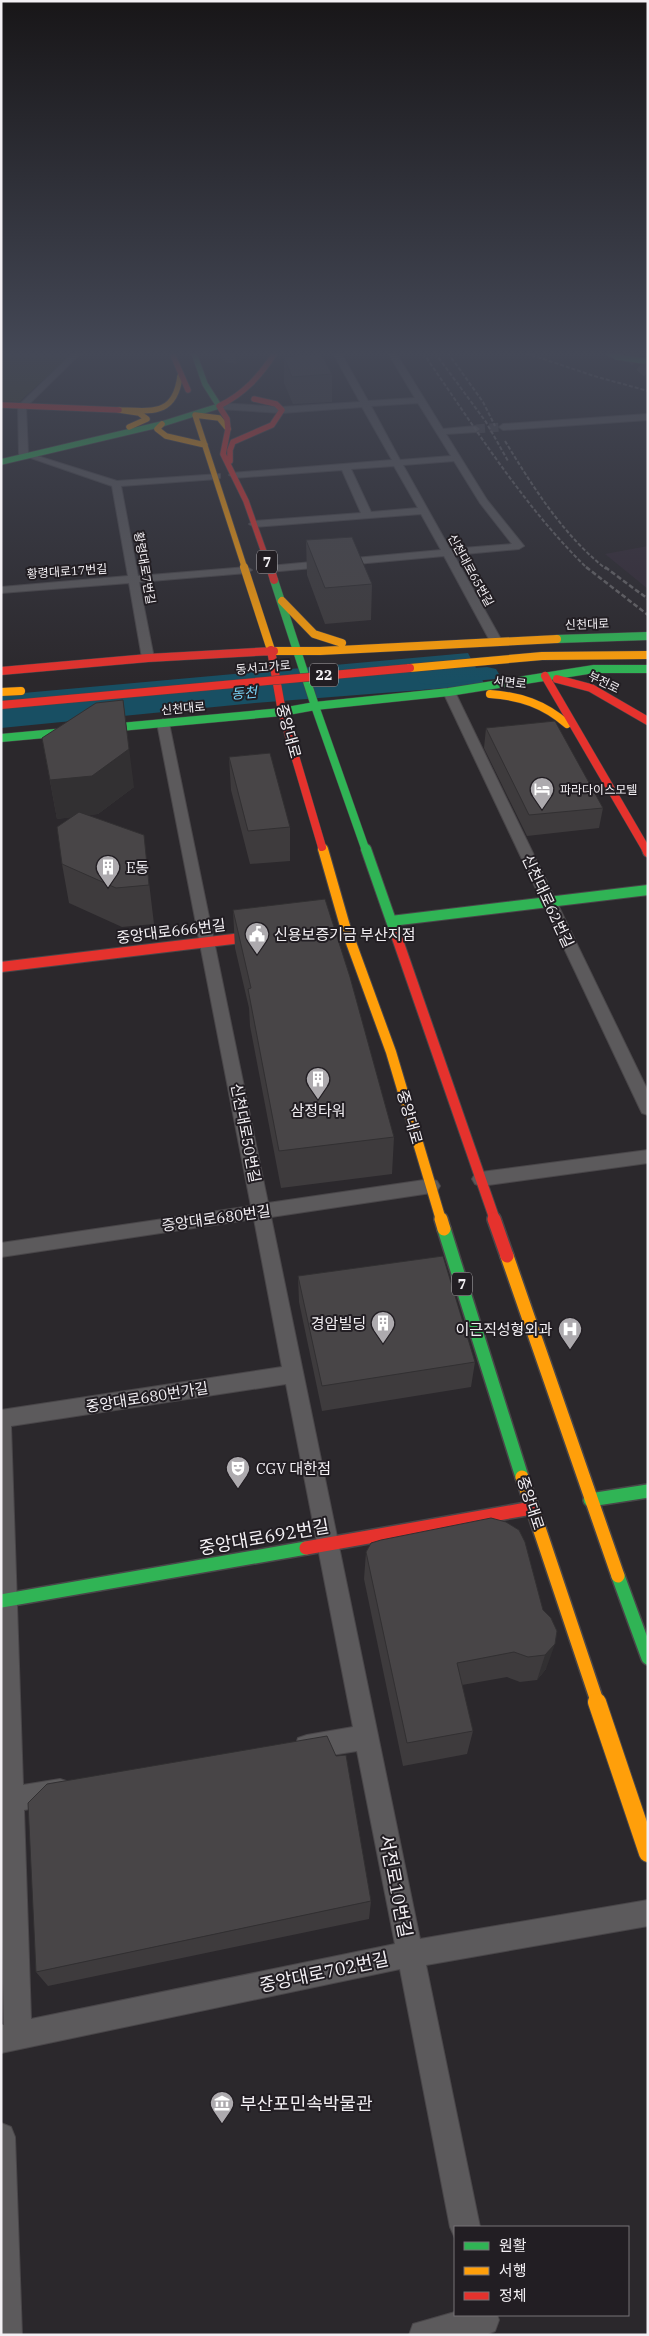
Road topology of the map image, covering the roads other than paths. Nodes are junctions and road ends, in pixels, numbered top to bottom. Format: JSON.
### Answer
{"nodes":[{"id":1,"x":47,"y":462,"type":"edge"},
{"id":2,"x":212,"y":462,"type":"edge"},
{"id":3,"x":227,"y":462,"type":"edge"},
{"id":4,"x":231,"y":462,"type":"edge"},
{"id":5,"x":398,"y":462,"type":"joint"},
{"id":6,"x":459,"y":462,"type":"edge"},
{"id":7,"x":345,"y":466,"type":"junction"},
{"id":8,"x":231,"y":470,"type":"junction"},
{"id":9,"x":217,"y":476,"type":"junction"},
{"id":10,"x":116,"y":484,"type":"junction"},
{"id":11,"x":424,"y":511,"type":"junction"},
{"id":12,"x":367,"y":515,"type":"junction"},
{"id":13,"x":254,"y":524,"type":"junction"},
{"id":14,"x":447,"y":552,"type":"junction"},
{"id":15,"x":269,"y":568,"type":"junction"},
{"id":16,"x":246,"y":570,"type":"junction"},
{"id":17,"x":134,"y":580,"type":"junction"},
{"id":18,"x":1,"y":590,"type":"edge"},
{"id":19,"x":282,"y":601,"type":"junction"},
{"id":20,"x":648,"y":636,"type":"edge"},
{"id":21,"x":496,"y":641,"type":"junction"},
{"id":22,"x":648,"y":646,"type":"edge"},
{"id":23,"x":414,"y":647,"type":"junction"},
{"id":24,"x":271,"y":651,"type":"junction"},
{"id":25,"x":296,"y":651,"type":"junction"},
{"id":26,"x":648,"y":655,"type":"edge"},
{"id":27,"x":148,"y":658,"type":"junction"},
{"id":28,"x":613,"y":663,"type":"junction"},
{"id":29,"x":648,"y":664,"type":"edge"},
{"id":30,"x":386,"y":669,"type":"junction"},
{"id":31,"x":648,"y":669,"type":"edge"},
{"id":32,"x":1,"y":671,"type":"edge"},
{"id":33,"x":545,"y":676,"type":"junction"},
{"id":34,"x":466,"y":677,"type":"dead end"},
{"id":35,"x":318,"y":691,"type":"dead end"},
{"id":36,"x":1,"y":692,"type":"edge"},
{"id":37,"x":449,"y":692,"type":"junction"},
{"id":38,"x":268,"y":696,"type":"dead end"},
{"id":39,"x":1,"y":705,"type":"edge"},
{"id":40,"x":315,"y":706,"type":"junction"},
{"id":41,"x":282,"y":712,"type":"junction"},
{"id":42,"x":1,"y":713,"type":"edge"},
{"id":43,"x":648,"y":721,"type":"edge"},
{"id":44,"x":164,"y":723,"type":"junction"},
{"id":45,"x":1,"y":738,"type":"edge"},
{"id":46,"x":582,"y":740,"type":"junction"},
{"id":47,"x":648,"y":852,"type":"edge"},
{"id":48,"x":648,"y":890,"type":"edge"},
{"id":49,"x":548,"y":902,"type":"junction"},
{"id":50,"x":391,"y":921,"type":"junction"},
{"id":51,"x":282,"y":934,"type":"edge"},
{"id":52,"x":208,"y":942,"type":"junction"},
{"id":53,"x":1,"y":966,"type":"edge"},
{"id":54,"x":648,"y":1109,"type":"edge"},
{"id":55,"x":648,"y":1156,"type":"edge"},
{"id":56,"x":481,"y":1179,"type":"junction"},
{"id":57,"x":431,"y":1186,"type":"junction"},
{"id":58,"x":261,"y":1211,"type":"junction"},
{"id":59,"x":1,"y":1250,"type":"edge"},
{"id":60,"x":293,"y":1374,"type":"junction"},
{"id":61,"x":1,"y":1419,"type":"edge"},
{"id":62,"x":1,"y":1428,"type":"edge"},
{"id":63,"x":648,"y":1491,"type":"edge"},
{"id":64,"x":590,"y":1500,"type":"junction"},
{"id":65,"x":532,"y":1508,"type":"junction"},
{"id":66,"x":327,"y":1544,"type":"junction"},
{"id":67,"x":4,"y":1601,"type":"edge"},
{"id":68,"x":648,"y":1658,"type":"edge"},
{"id":69,"x":366,"y":1737,"type":"junction"},
{"id":70,"x":287,"y":1751,"type":"edge"},
{"id":71,"x":80,"y":1787,"type":"edge"},
{"id":72,"x":6,"y":1800,"type":"edge"},
{"id":73,"x":648,"y":1853,"type":"edge"},
{"id":74,"x":648,"y":1913,"type":"edge"},
{"id":75,"x":410,"y":1954,"type":"junction"},
{"id":76,"x":10,"y":2037,"type":"edge"},
{"id":77,"x":1,"y":2138,"type":"edge"},
{"id":78,"x":465,"y":2226,"type":"edge"},
{"id":79,"x":485,"y":2323,"type":"edge"},
{"id":80,"x":7,"y":2335,"type":"edge"},
{"id":81,"x":424,"y":2335,"type":"edge"}],
"edges":[{"from":1,"to":10,"type":"street"},
{"from":2,"to":9,"type":"main road","name":"중앙대로","number":"7"},
{"from":3,"to":8,"type":"main road","name":"중앙대로","number":"7"},
{"from":4,"to":8,"type":"main road"},
{"from":5,"to":7,"type":"street"},
{"from":5,"to":11,"type":"street","name":"신천대로65번길"},
{"from":6,"to":14,"type":"street"},
{"from":7,"to":8,"type":"street"},
{"from":7,"to":12,"type":"street"},
{"from":8,"to":13,"type":"main road","name":"중앙대로","number":"7"},
{"from":9,"to":10,"type":"street"},
{"from":9,"to":16,"type":"main road","name":"중앙대로","number":"7"},
{"from":10,"to":17,"type":"street","name":"황령대로7번길"},
{"from":11,"to":12,"type":"street"},
{"from":11,"to":14,"type":"street","name":"신천대로65번길"},
{"from":12,"to":13,"type":"street"},
{"from":13,"to":15,"type":"main road","name":"중앙대로","number":"7"},
{"from":14,"to":15,"type":"street"},
{"from":14,"to":21,"type":"street","name":"신천대로65번길"},
{"from":15,"to":19,"type":"main road","name":"중앙대로","number":"7"},
{"from":16,"to":17,"type":"street","name":"황령대로17번길"},
{"from":16,"to":24,"type":"main road","name":"중앙대로","number":"7"},
{"from":17,"to":18,"type":"street","name":"황령대로17번길"},
{"from":17,"to":27,"type":"street","name":"황령대로7번길"},
{"from":19,"to":23,"type":"main road"},
{"from":19,"to":25,"type":"main road","name":"중앙대로","number":"7"},
{"from":20,"to":21,"type":"main road","name":"신천대로"},
{"from":21,"to":22,"type":"main road","name":"신천대로"},
{"from":21,"to":23,"type":"main road","name":"신천대로"},
{"from":21,"to":33,"type":"main road"},
{"from":23,"to":25,"type":"main road","name":"신천대로"},
{"from":24,"to":25,"type":"main road","name":"신천대로"},
{"from":24,"to":27,"type":"main road","name":"신천대로"},
{"from":24,"to":41,"type":"main road","name":"중앙대로","number":"7"},
{"from":25,"to":40,"type":"main road","name":"중앙대로","number":"7"},
{"from":26,"to":30,"type":"main road","name":"동서고가로","number":"22","bridge":true},
{"from":27,"to":32,"type":"main road","name":"신천대로"},
{"from":28,"to":29,"type":"main road","name":"동서고가로","number":"22"},
{"from":28,"to":34,"type":"main road"},
{"from":28,"to":42,"type":"main road","name":"동서고가로","number":"22"},
{"from":30,"to":36,"type":"main road","bridge":true},
{"from":30,"to":39,"type":"main road","name":"동서고가로","number":"22","bridge":true},
{"from":31,"to":33,"type":"main road","name":"신천대로"},
{"from":33,"to":37,"type":"main road","name":"신천대로"},
{"from":33,"to":43,"type":"main road","name":"부전로"},
{"from":33,"to":46,"type":"main road","name":"서면로"},
{"from":35,"to":38,"type":"main road"},
{"from":37,"to":40,"type":"main road","name":"신천대로"},
{"from":37,"to":46,"type":"main road","name":"서면로"},
{"from":37,"to":49,"type":"street","name":"신천대로62번길"},
{"from":40,"to":41,"type":"main road","name":"신천대로"},
{"from":40,"to":50,"type":"main road","name":"중앙대로","number":"7"},
{"from":41,"to":44,"type":"main road","name":"신천대로"},
{"from":41,"to":57,"type":"main road","name":"중앙대로","number":"7"},
{"from":44,"to":45,"type":"main road","name":"신천대로"},
{"from":44,"to":52,"type":"street","name":"신천대로50번길"},
{"from":46,"to":47,"type":"main road","name":"서면로"},
{"from":48,"to":49,"type":"main road"},
{"from":49,"to":50,"type":"main road"},
{"from":49,"to":54,"type":"street","name":"신천대로62번길"},
{"from":50,"to":56,"type":"main road","name":"중앙대로","number":"7"},
{"from":51,"to":52,"type":"main road","name":"중앙대로666번길"},
{"from":52,"to":53,"type":"main road","name":"중앙대로666번길"},
{"from":52,"to":58,"type":"street","name":"신천대로50번길"},
{"from":55,"to":56,"type":"street"},
{"from":56,"to":64,"type":"main road","name":"중앙대로","number":"7"},
{"from":57,"to":58,"type":"street","name":"중앙대로680번길"},
{"from":57,"to":65,"type":"main road","name":"중앙대로","number":"7"},
{"from":58,"to":59,"type":"street","name":"중앙대로680번길"},
{"from":58,"to":60,"type":"street","name":"신천대로50번길"},
{"from":60,"to":61,"type":"street","name":"중앙대로680번가길"},
{"from":60,"to":66,"type":"street","name":"신천대로50번길"},
{"from":62,"to":67,"type":"street"},
{"from":63,"to":64,"type":"main road"},
{"from":64,"to":68,"type":"main road","name":"중앙대로","number":"7"},
{"from":65,"to":66,"type":"main road","name":"중앙대로692번길"},
{"from":65,"to":73,"type":"main road","name":"중앙대로","number":"7"},
{"from":66,"to":67,"type":"main road","name":"중앙대로692번길"},
{"from":66,"to":69,"type":"street","name":"서전로10번길"},
{"from":67,"to":72,"type":"street"},
{"from":69,"to":70,"type":"street"},
{"from":69,"to":75,"type":"street","name":"서전로10번길"},
{"from":71,"to":72,"type":"street"},
{"from":72,"to":76,"type":"street"},
{"from":74,"to":75,"type":"street","name":"중앙대로702번길"},
{"from":75,"to":76,"type":"street","name":"중앙대로702번길"},
{"from":75,"to":78,"type":"street","name":"서전로10번길"},
{"from":77,"to":80,"type":"street"},
{"from":79,"to":81,"type":"street"}]}
